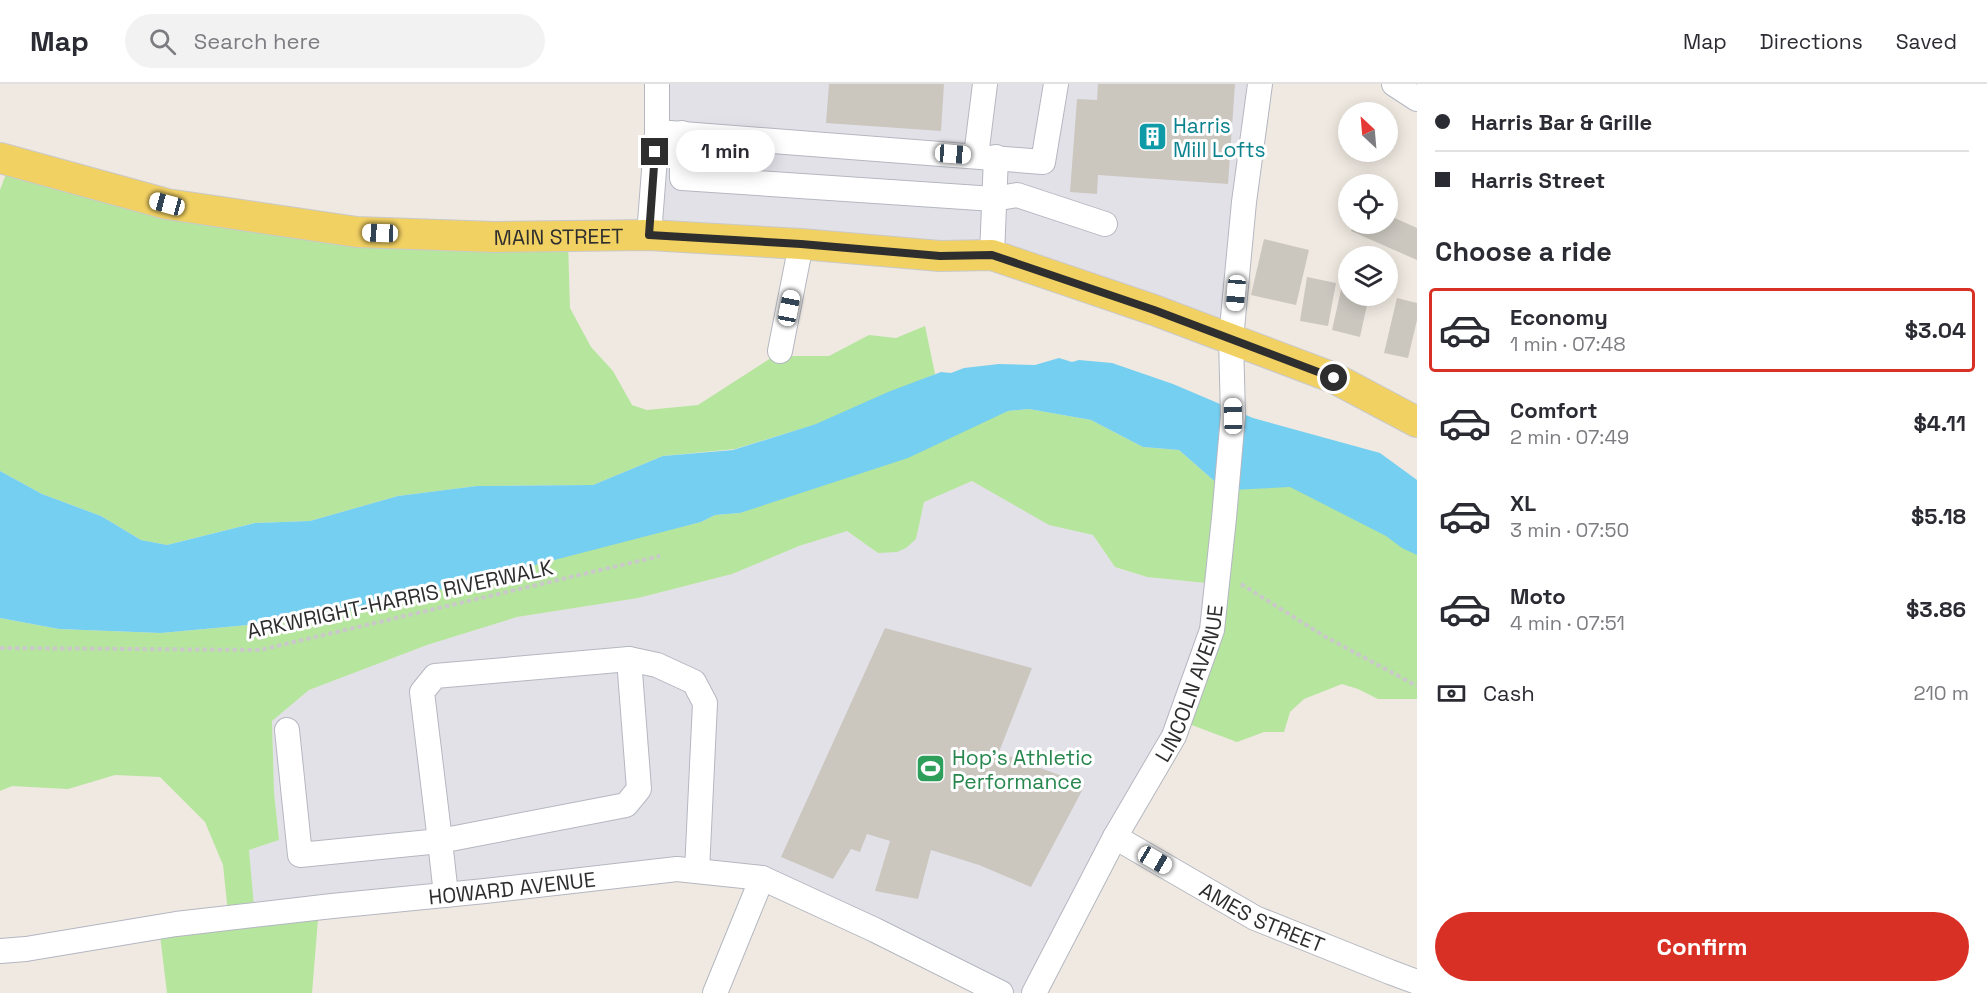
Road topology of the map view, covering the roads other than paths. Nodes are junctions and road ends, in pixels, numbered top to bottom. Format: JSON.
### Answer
{"nodes":[{"id":1,"x":657,"y":84,"type":"edge"},
{"id":2,"x":985,"y":84,"type":"edge"},
{"id":3,"x":1056,"y":84,"type":"edge"},
{"id":4,"x":1260,"y":84,"type":"edge"},
{"id":5,"x":1394,"y":84,"type":"edge"},
{"id":6,"x":1417,"y":99,"type":"edge"},
{"id":7,"x":657,"y":132,"type":"junction"},
{"id":8,"x":682,"y":133,"type":"junction"},
{"id":9,"x":986,"y":157,"type":"junction"},
{"id":10,"x":0,"y":158,"type":"edge"},
{"id":11,"x":994,"y":199,"type":"junction"},
{"id":12,"x":1105,"y":224,"type":"dead end"},
{"id":13,"x":649,"y":235,"type":"junction"},
{"id":14,"x":801,"y":244,"type":"junction"},
{"id":15,"x":992,"y":255,"type":"junction"},
{"id":16,"x":1231,"y":339,"type":"junction"},
{"id":17,"x":780,"y":351,"type":"dead end"},
{"id":18,"x":1417,"y":422,"type":"edge"},
{"id":19,"x":629,"y":659,"type":"junction"},
{"id":20,"x":287,"y":730,"type":"dead end"},
{"id":21,"x":1115,"y":837,"type":"junction"},
{"id":22,"x":440,"y":841,"type":"junction"},
{"id":23,"x":697,"y":871,"type":"junction"},
{"id":24,"x":762,"y":878,"type":"junction"},
{"id":25,"x":446,"y":895,"type":"junction"},
{"id":26,"x":0,"y":951,"type":"edge"},
{"id":27,"x":1417,"y":982,"type":"edge"},
{"id":28,"x":715,"y":993,"type":"edge"},
{"id":29,"x":1001,"y":993,"type":"edge"},
{"id":30,"x":1034,"y":993,"type":"edge"}],
"edges":[{"from":1,"to":7,"type":"street"},
{"from":2,"to":9,"type":"street"},
{"from":3,"to":9,"type":"street"},
{"from":4,"to":16,"type":"street","name":"LINCOLN AVENUE"},
{"from":5,"to":6,"type":"street"},
{"from":7,"to":8,"type":"street"},
{"from":7,"to":13,"type":"street"},
{"from":8,"to":9,"type":"street"},
{"from":8,"to":11,"type":"street"},
{"from":9,"to":11,"type":"street"},
{"from":10,"to":13,"type":"main road","name":"MAIN STREET"},
{"from":11,"to":12,"type":"street"},
{"from":11,"to":15,"type":"street"},
{"from":13,"to":14,"type":"main road","name":"MAIN STREET"},
{"from":14,"to":15,"type":"main road","name":"MAIN STREET"},
{"from":14,"to":17,"type":"street"},
{"from":15,"to":16,"type":"main road","name":"MAIN STREET"},
{"from":16,"to":18,"type":"main road","name":"MAIN STREET"},
{"from":16,"to":21,"type":"street","name":"LINCOLN AVENUE"},
{"from":19,"to":22,"type":"street"},
{"from":19,"to":22,"type":"street"},
{"from":19,"to":23,"type":"street"},
{"from":20,"to":22,"type":"street"},
{"from":21,"to":27,"type":"street","name":"AMES STREET"},
{"from":21,"to":30,"type":"street","name":"LINCOLN AVENUE"},
{"from":22,"to":25,"type":"street"},
{"from":23,"to":24,"type":"street","name":"HOWARD AVENUE"},
{"from":23,"to":25,"type":"street","name":"HOWARD AVENUE"},
{"from":24,"to":28,"type":"street"},
{"from":24,"to":29,"type":"street","name":"HOWARD AVENUE"},
{"from":25,"to":26,"type":"street","name":"HOWARD AVENUE"}]}
